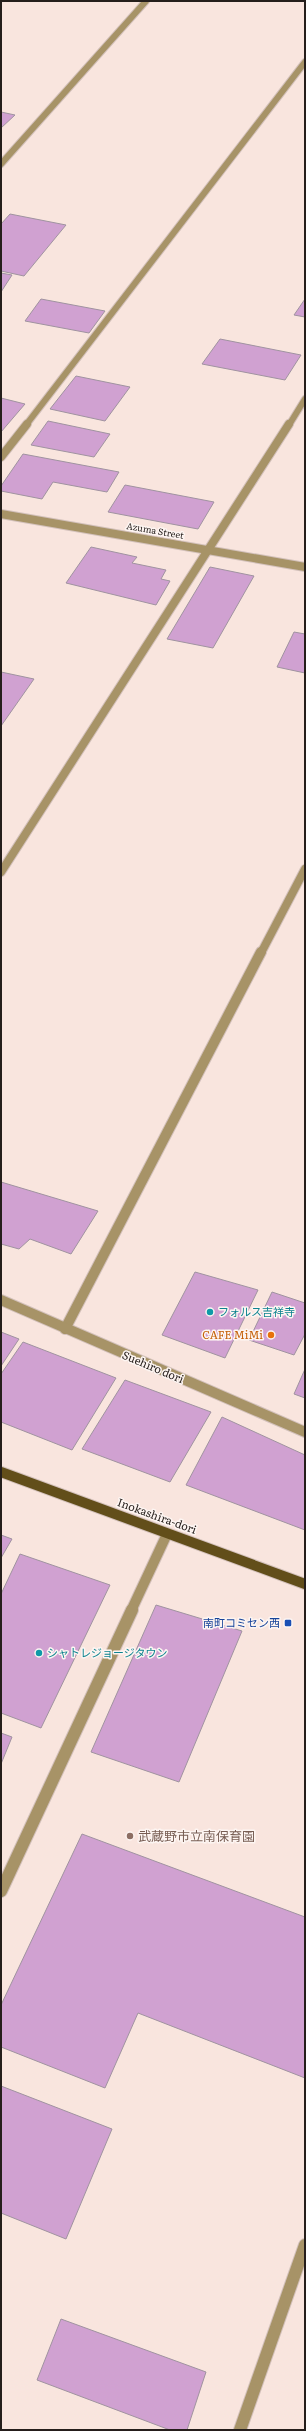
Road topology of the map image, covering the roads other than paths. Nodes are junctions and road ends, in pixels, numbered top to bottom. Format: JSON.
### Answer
{"nodes":[{"id":1,"x":146,"y":1,"type":"edge"},
{"id":2,"x":305,"y":62,"type":"edge"},
{"id":3,"x":1,"y":164,"type":"edge"},
{"id":4,"x":305,"y":400,"type":"edge"},
{"id":5,"x":1,"y":457,"type":"edge"},
{"id":6,"x":1,"y":514,"type":"edge"},
{"id":7,"x":208,"y":551,"type":"junction"},
{"id":8,"x":305,"y":568,"type":"edge"},
{"id":9,"x":305,"y":869,"type":"edge"},
{"id":10,"x":1,"y":872,"type":"edge"},
{"id":11,"x":1,"y":1300,"type":"edge"},
{"id":12,"x":65,"y":1329,"type":"junction"},
{"id":13,"x":305,"y":1432,"type":"edge"},
{"id":14,"x":1,"y":1472,"type":"edge"},
{"id":15,"x":167,"y":1534,"type":"junction"},
{"id":16,"x":305,"y":1584,"type":"edge"},
{"id":17,"x":1,"y":1891,"type":"edge"},
{"id":18,"x":305,"y":2245,"type":"edge"},
{"id":19,"x":240,"y":2430,"type":"edge"}],
"edges":[{"from":1,"to":3,"type":"street"},
{"from":2,"to":5,"type":"street"},
{"from":4,"to":7,"type":"street"},
{"from":6,"to":7,"type":"street","name":"Azuma Street"},
{"from":7,"to":8,"type":"street","name":"Azuma Street"},
{"from":7,"to":10,"type":"street"},
{"from":9,"to":12,"type":"street"},
{"from":11,"to":12,"type":"street","name":"Suehiro dori"},
{"from":12,"to":13,"type":"street","name":"Suehiro dori"},
{"from":14,"to":15,"type":"main road","name":"Inokashira-dori"},
{"from":15,"to":16,"type":"main road","name":"Inokashira-dori"},
{"from":15,"to":17,"type":"street"},
{"from":18,"to":19,"type":"street"}]}
